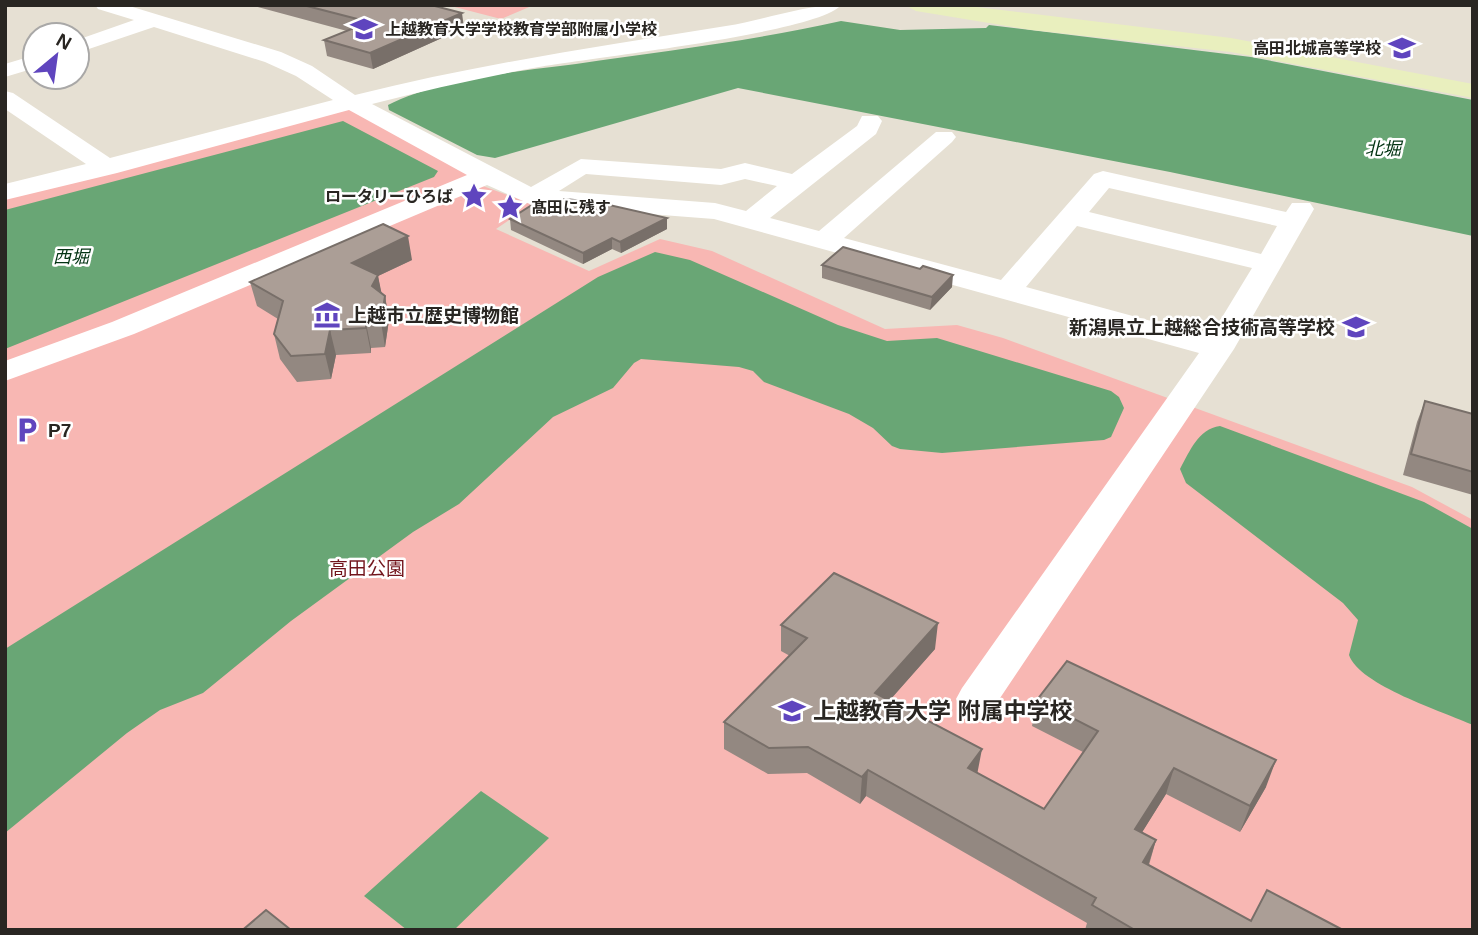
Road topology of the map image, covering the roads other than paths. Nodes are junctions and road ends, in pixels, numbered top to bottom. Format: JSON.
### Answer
{"nodes":[{"id":1,"x":104,"y":5,"type":"edge"},
{"id":2,"x":831,"y":5,"type":"edge"},
{"id":3,"x":916,"y":5,"type":"edge"},
{"id":4,"x":154,"y":20,"type":"junction"},
{"id":5,"x":91,"y":42,"type":"edge"},
{"id":6,"x":1473,"y":92,"type":"edge"},
{"id":7,"x":5,"y":98,"type":"edge"},
{"id":8,"x":351,"y":102,"type":"junction"},
{"id":9,"x":870,"y":121,"type":"dead end"},
{"id":10,"x":944,"y":137,"type":"dead end"},
{"id":11,"x":108,"y":168,"type":"junction"},
{"id":12,"x":486,"y":176,"type":"junction"},
{"id":13,"x":797,"y":183,"type":"junction"},
{"id":14,"x":5,"y":192,"type":"edge"},
{"id":15,"x":532,"y":197,"type":"junction"},
{"id":16,"x":1071,"y":216,"type":"junction"},
{"id":17,"x":750,"y":221,"type":"junction"},
{"id":18,"x":824,"y":241,"type":"junction"},
{"id":19,"x":1268,"y":264,"type":"junction"},
{"id":20,"x":1007,"y":291,"type":"junction"},
{"id":21,"x":1218,"y":349,"type":"junction"},
{"id":22,"x":5,"y":372,"type":"edge"},
{"id":23,"x":976,"y":699,"type":"dead end"}],
"edges":[{"from":1,"to":4,"type":"street"},
{"from":2,"to":8,"type":"street"},
{"from":3,"to":6,"type":"street"},
{"from":4,"to":5,"type":"street"},
{"from":4,"to":8,"type":"street"},
{"from":7,"to":11,"type":"street"},
{"from":8,"to":11,"type":"street"},
{"from":8,"to":12,"type":"street"},
{"from":9,"to":13,"type":"street"},
{"from":10,"to":18,"type":"street"},
{"from":11,"to":14,"type":"street"},
{"from":12,"to":15,"type":"street"},
{"from":12,"to":22,"type":"street"},
{"from":13,"to":15,"type":"street"},
{"from":13,"to":17,"type":"street"},
{"from":15,"to":17,"type":"street"},
{"from":16,"to":19,"type":"street"},
{"from":16,"to":19,"type":"street"},
{"from":16,"to":20,"type":"street"},
{"from":17,"to":18,"type":"street"},
{"from":18,"to":20,"type":"street"},
{"from":19,"to":21,"type":"street"},
{"from":20,"to":21,"type":"street"},
{"from":21,"to":23,"type":"street"}]}
